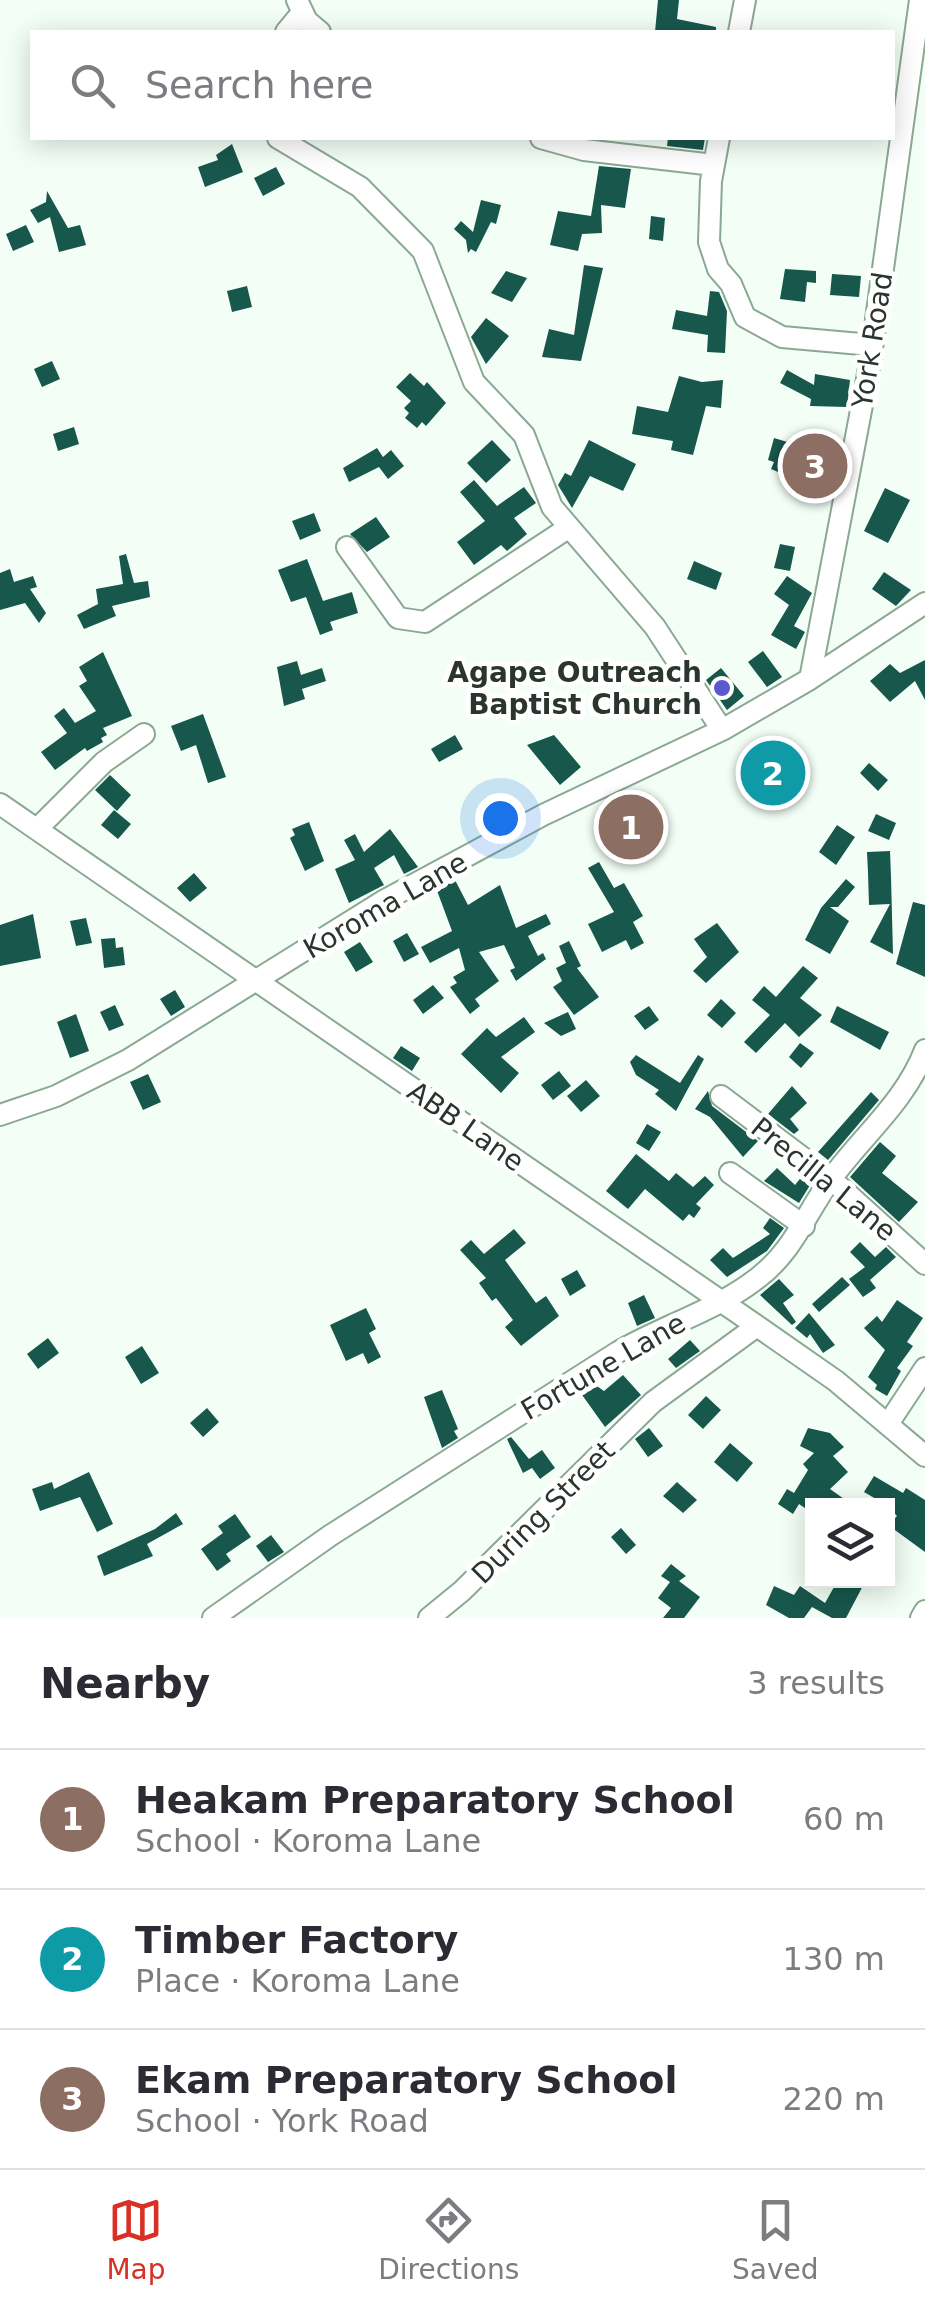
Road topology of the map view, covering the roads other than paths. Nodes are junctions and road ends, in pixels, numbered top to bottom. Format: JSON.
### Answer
{"nodes":[{"id":1,"x":745,"y":0,"type":"edge"},
{"id":2,"x":920,"y":0,"type":"edge"},
{"id":3,"x":299,"y":7,"type":"edge"},
{"id":4,"x":287,"y":30,"type":"edge"},
{"id":5,"x":318,"y":30,"type":"edge"},
{"id":6,"x":739,"y":30,"type":"edge"},
{"id":7,"x":281,"y":140,"type":"edge"},
{"id":8,"x":548,"y":140,"type":"edge"},
{"id":9,"x":719,"y":140,"type":"edge"},
{"id":10,"x":714,"y":165,"type":"junction"},
{"id":11,"x":872,"y":346,"type":"junction"},
{"id":12,"x":568,"y":528,"type":"junction"},
{"id":13,"x":347,"y":547,"type":"dead end"},
{"id":14,"x":925,"y":603,"type":"edge"},
{"id":15,"x":810,"y":679,"type":"junction"},
{"id":16,"x":722,"y":730,"type":"junction"},
{"id":17,"x":144,"y":734,"type":"dead end"},
{"id":18,"x":0,"y":804,"type":"edge"},
{"id":19,"x":38,"y":828,"type":"junction"},
{"id":20,"x":257,"y":980,"type":"junction"},
{"id":21,"x":925,"y":1050,"type":"edge"},
{"id":22,"x":721,"y":1096,"type":"dead end"},
{"id":23,"x":0,"y":1116,"type":"edge"},
{"id":24,"x":730,"y":1173,"type":"dead end"},
{"id":25,"x":831,"y":1179,"type":"junction"},
{"id":26,"x":804,"y":1226,"type":"junction"},
{"id":27,"x":925,"y":1264,"type":"edge"},
{"id":28,"x":723,"y":1302,"type":"junction"},
{"id":29,"x":757,"y":1326,"type":"junction"},
{"id":30,"x":925,"y":1368,"type":"edge"},
{"id":31,"x":888,"y":1424,"type":"junction"},
{"id":32,"x":925,"y":1456,"type":"edge"},
{"id":33,"x":925,"y":1611,"type":"edge"},
{"id":34,"x":212,"y":1618,"type":"edge"},
{"id":35,"x":429,"y":1618,"type":"edge"},
{"id":36,"x":920,"y":1618,"type":"edge"}],
"edges":[{"from":1,"to":6,"type":"street"},
{"from":2,"to":11,"type":"street","name":"York Road"},
{"from":3,"to":4,"type":"street"},
{"from":3,"to":5,"type":"street"},
{"from":7,"to":12,"type":"street"},
{"from":8,"to":10,"type":"street"},
{"from":9,"to":10,"type":"street"},
{"from":10,"to":11,"type":"street"},
{"from":11,"to":15,"type":"street","name":"York Road"},
{"from":12,"to":13,"type":"street"},
{"from":12,"to":16,"type":"street"},
{"from":14,"to":15,"type":"street","name":"Koroma Lane"},
{"from":15,"to":16,"type":"street","name":"Koroma Lane"},
{"from":16,"to":20,"type":"street","name":"Koroma Lane"},
{"from":17,"to":19,"type":"street"},
{"from":18,"to":19,"type":"street","name":"ABB Lane"},
{"from":19,"to":20,"type":"street","name":"ABB Lane"},
{"from":20,"to":23,"type":"street","name":"Koroma Lane"},
{"from":20,"to":28,"type":"street","name":"ABB Lane"},
{"from":21,"to":25,"type":"street","name":"Fortune Lane"},
{"from":22,"to":25,"type":"street","name":"Precilla Lane"},
{"from":24,"to":26,"type":"street"},
{"from":25,"to":26,"type":"street","name":"Fortune Lane"},
{"from":25,"to":27,"type":"street","name":"Precilla Lane"},
{"from":26,"to":28,"type":"street","name":"Fortune Lane"},
{"from":28,"to":29,"type":"street","name":"ABB Lane"},
{"from":28,"to":34,"type":"street","name":"Fortune Lane"},
{"from":29,"to":31,"type":"street","name":"ABB Lane"},
{"from":29,"to":35,"type":"street","name":"During Street"},
{"from":30,"to":31,"type":"street"},
{"from":31,"to":32,"type":"street","name":"ABB Lane"},
{"from":33,"to":36,"type":"street"}]}
